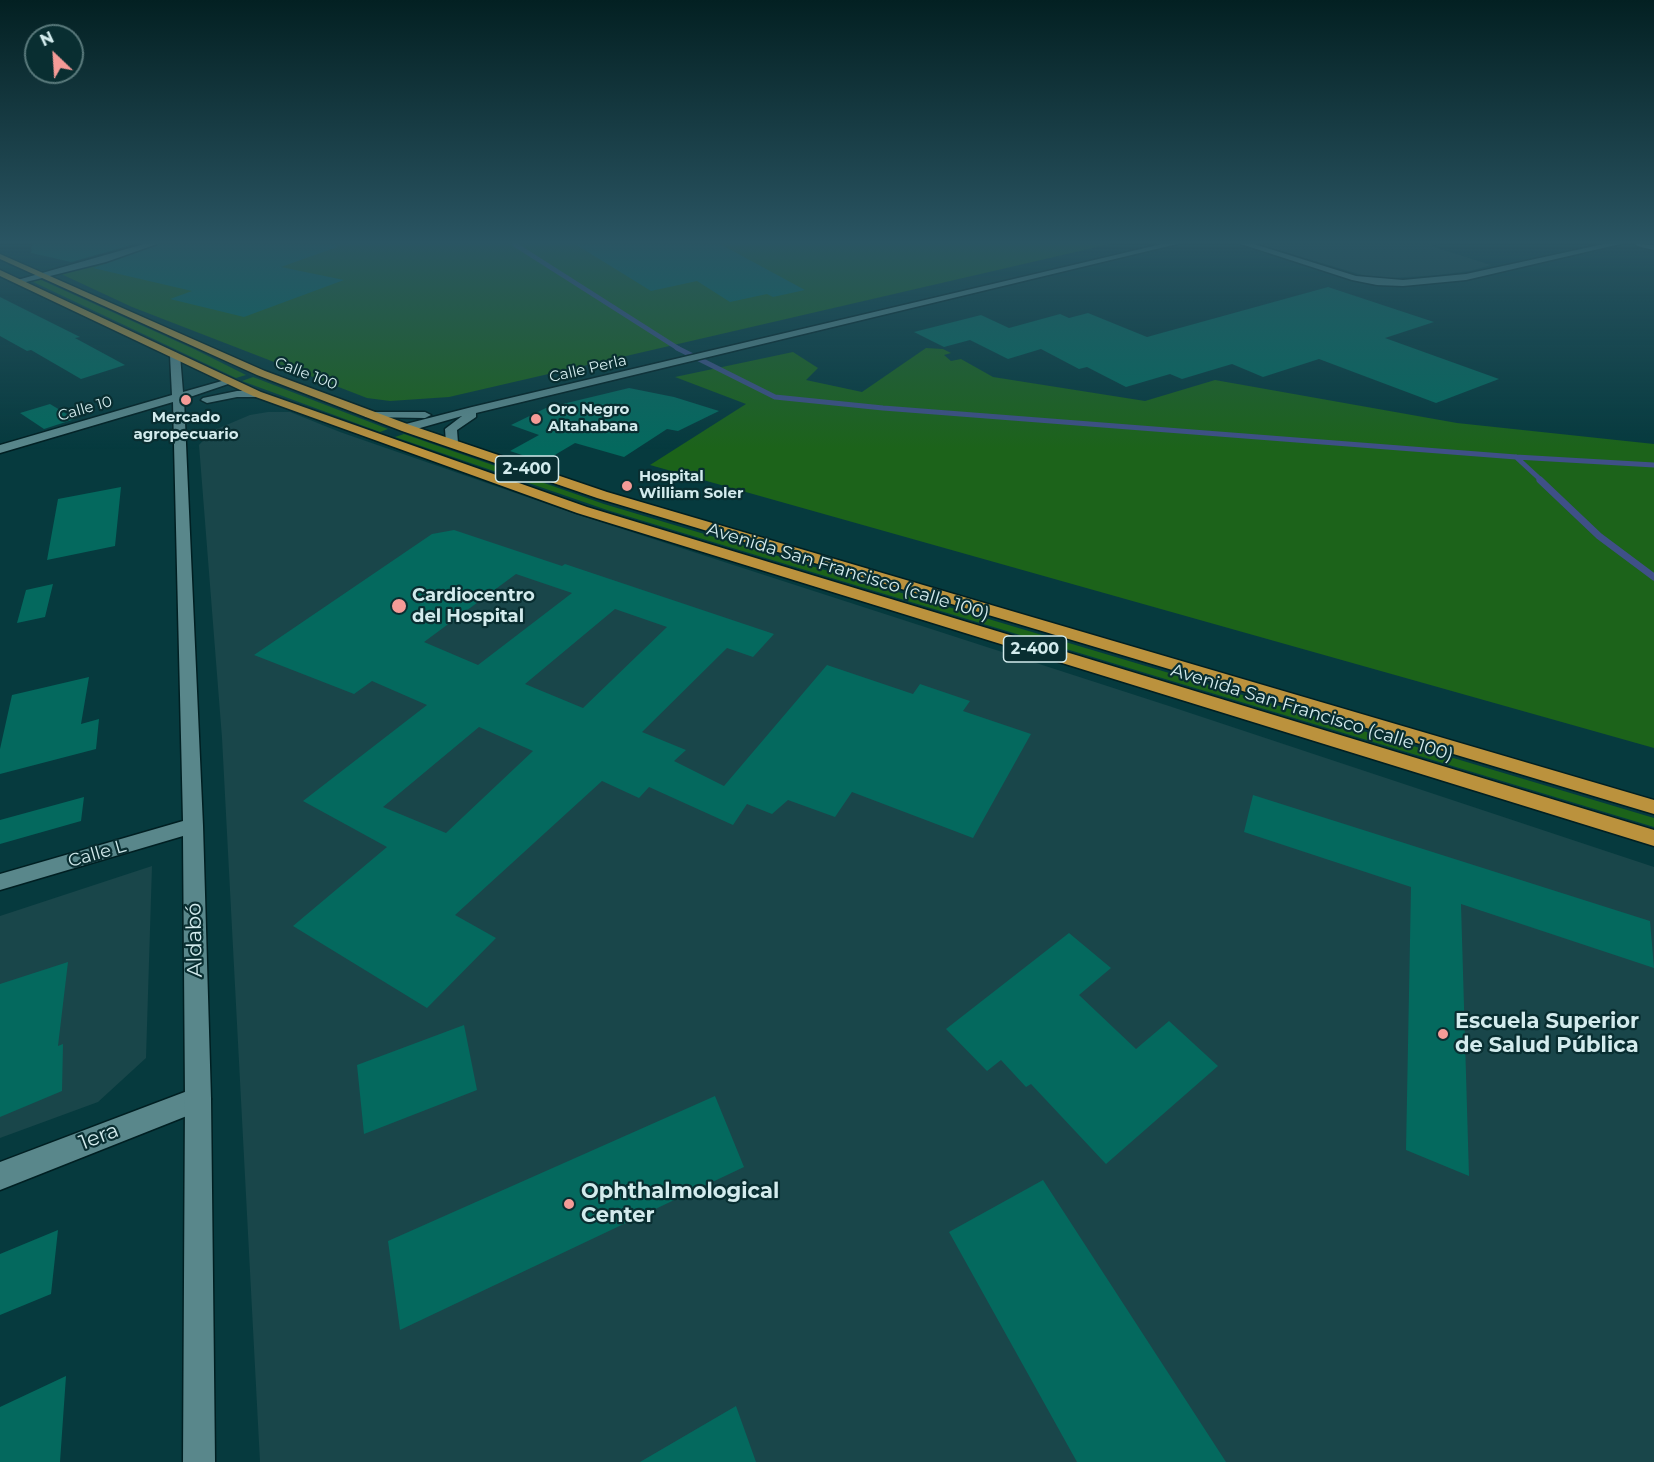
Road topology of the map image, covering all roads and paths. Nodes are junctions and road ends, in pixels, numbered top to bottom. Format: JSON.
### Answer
{"nodes":[{"id":1,"x":84,"y":312,"type":"edge"},
{"id":2,"x":128,"y":312,"type":"edge"},
{"id":3,"x":888,"y":312,"type":"edge"},
{"id":4,"x":175,"y":355,"type":"junction"},
{"id":5,"x":261,"y":373,"type":"junction"},
{"id":6,"x":229,"y":382,"type":"junction"},
{"id":7,"x":256,"y":394,"type":"junction"},
{"id":8,"x":179,"y":398,"type":"junction"},
{"id":9,"x":472,"y":412,"type":"junction"},
{"id":10,"x":183,"y":414,"type":"junction"},
{"id":11,"x":121,"y":415,"type":"junction"},
{"id":12,"x":369,"y":415,"type":"junction"},
{"id":13,"x":406,"y":428,"type":"junction"},
{"id":14,"x":377,"y":438,"type":"junction"},
{"id":15,"x":452,"y":443,"type":"junction"},
{"id":16,"x":0,"y":449,"type":"edge"},
{"id":17,"x":1654,"y":807,"type":"edge"},
{"id":18,"x":193,"y":826,"type":"junction"},
{"id":19,"x":1654,"y":838,"type":"edge"},
{"id":20,"x":0,"y":882,"type":"edge"},
{"id":21,"x":198,"y":1099,"type":"junction"},
{"id":22,"x":0,"y":1176,"type":"edge"},
{"id":23,"x":199,"y":1462,"type":"edge"}],
"edges":[{"from":1,"to":4,"type":"highway","name":"Calle 100","number":"2-400"},
{"from":2,"to":5,"type":"highway","name":"Calle 100","number":"2-400"},
{"from":3,"to":9,"type":"main road","name":"Calle Perla"},
{"from":4,"to":6,"type":"highway","name":"Calle 100","number":"2-400"},
{"from":4,"to":8,"type":"main road","name":"Aldabó"},
{"from":5,"to":6,"type":"highway"},
{"from":5,"to":12,"type":"highway","name":"Calle 100","number":"2-400"},
{"from":6,"to":7,"type":"highway","name":"Calle 100","number":"2-400"},
{"from":6,"to":8,"type":"main road","name":"Calle 10"},
{"from":6,"to":10,"type":"main road"},
{"from":7,"to":10,"type":"main road"},
{"from":7,"to":14,"type":"highway","name":"Calle 100","number":"2-400"},
{"from":8,"to":10,"type":"main road","name":"Aldabó"},
{"from":8,"to":11,"type":"main road","name":"Calle 10"},
{"from":9,"to":12,"type":"main road"},
{"from":9,"to":13,"type":"main road","name":"Calle Perla"},
{"from":9,"to":15,"type":"main road"},
{"from":10,"to":11,"type":"main road"},
{"from":10,"to":18,"type":"main road","name":"Aldabó"},
{"from":11,"to":16,"type":"main road","name":"Calle 10"},
{"from":12,"to":13,"type":"highway","name":"Calle 100","number":"2-400"},
{"from":13,"to":14,"type":"highway"},
{"from":13,"to":15,"type":"highway","name":"Avenida San Francisco (calle 100)","number":"2-400"},
{"from":14,"to":19,"type":"highway","name":"Avenida San Francisco (calle 100)","number":"2-400"},
{"from":15,"to":17,"type":"highway","name":"Avenida San Francisco (calle 100)","number":"2-400"},
{"from":18,"to":20,"type":"main road","name":"Calle L"},
{"from":18,"to":21,"type":"main road","name":"Aldabó"},
{"from":21,"to":22,"type":"main road","name":"1era"},
{"from":21,"to":23,"type":"main road","name":"Aldabó"}]}
